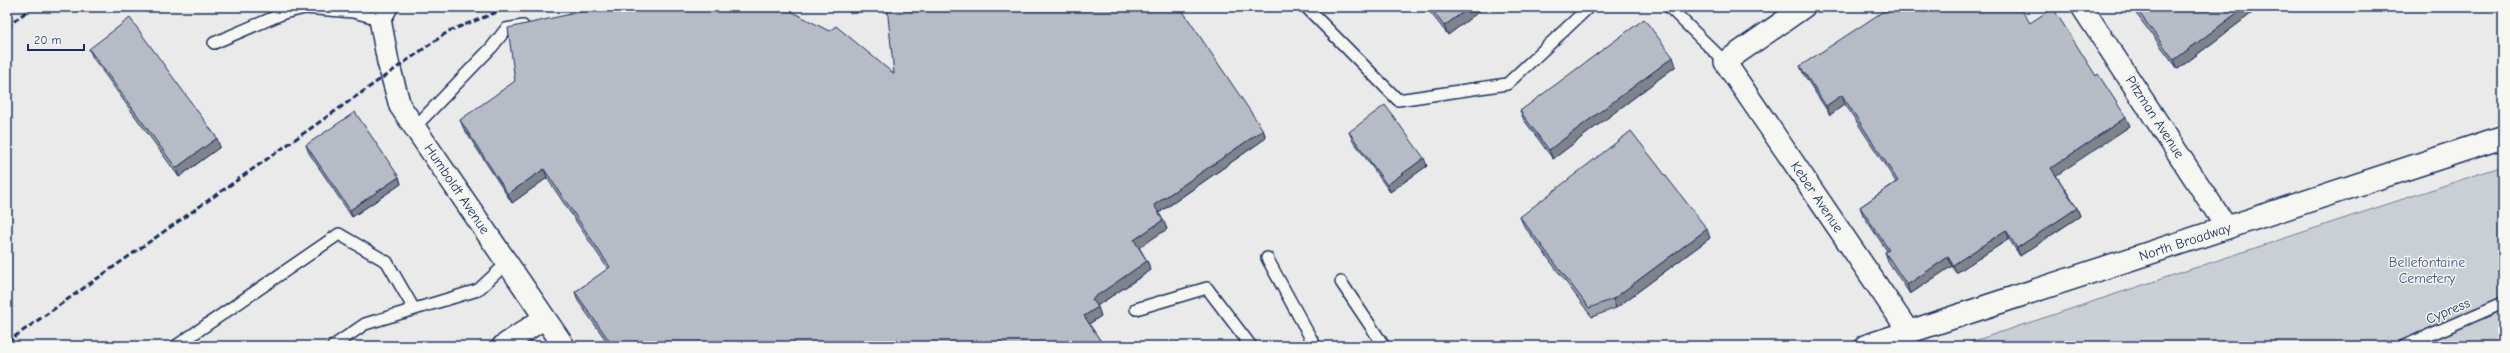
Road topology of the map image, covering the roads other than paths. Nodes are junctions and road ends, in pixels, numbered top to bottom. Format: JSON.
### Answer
{"nodes":[{"id":1,"x":1306,"y":7,"type":"edge"},
{"id":2,"x":1589,"y":7,"type":"edge"},
{"id":3,"x":1669,"y":7,"type":"edge"},
{"id":4,"x":1804,"y":7,"type":"edge"},
{"id":5,"x":2082,"y":7,"type":"edge"},
{"id":6,"x":383,"y":13,"type":"edge"},
{"id":7,"x":535,"y":23,"type":"edge"},
{"id":8,"x":214,"y":43,"type":"dead end"},
{"id":9,"x":1724,"y":62,"type":"junction"},
{"id":10,"x":414,"y":127,"type":"junction"},
{"id":11,"x":2503,"y":137,"type":"edge"},
{"id":12,"x":2228,"y":228,"type":"junction"},
{"id":13,"x":1267,"y":258,"type":"dead end"},
{"id":14,"x":507,"y":263,"type":"junction"},
{"id":15,"x":1341,"y":282,"type":"dead end"},
{"id":16,"x":2503,"y":303,"type":"edge"},
{"id":17,"x":414,"y":309,"type":"junction"},
{"id":18,"x":1136,"y":309,"type":"dead end"},
{"id":19,"x":544,"y":318,"type":"junction"},
{"id":20,"x":1909,"y":332,"type":"junction"},
{"id":21,"x":176,"y":346,"type":"edge"},
{"id":22,"x":333,"y":346,"type":"edge"},
{"id":23,"x":503,"y":346,"type":"edge"},
{"id":24,"x":564,"y":346,"type":"edge"},
{"id":25,"x":1251,"y":346,"type":"edge"},
{"id":26,"x":1315,"y":346,"type":"edge"},
{"id":27,"x":1384,"y":346,"type":"edge"},
{"id":28,"x":1866,"y":346,"type":"edge"},
{"id":29,"x":2404,"y":346,"type":"edge"}],
"edges":[{"from":1,"to":2,"type":"lane"},
{"from":3,"to":9,"type":"lane"},
{"from":4,"to":9,"type":"street"},
{"from":5,"to":12,"type":"street","name":"Pitzman Avenue"},
{"from":6,"to":8,"type":"lane"},
{"from":6,"to":10,"type":"street","name":"Humboldt Avenue"},
{"from":7,"to":10,"type":"lane"},
{"from":9,"to":20,"type":"street","name":"Keber Avenue"},
{"from":10,"to":14,"type":"street","name":"Humboldt Avenue"},
{"from":11,"to":12,"type":"main road","name":"North Broadway"},
{"from":12,"to":20,"type":"main road","name":"North Broadway"},
{"from":13,"to":26,"type":"lane"},
{"from":14,"to":17,"type":"lane"},
{"from":14,"to":19,"type":"street","name":"Humboldt Avenue"},
{"from":15,"to":27,"type":"lane"},
{"from":16,"to":29,"type":"lane","name":"Cypress"},
{"from":17,"to":21,"type":"lane"},
{"from":17,"to":22,"type":"lane"},
{"from":18,"to":25,"type":"lane"},
{"from":19,"to":23,"type":"street"},
{"from":19,"to":24,"type":"street","name":"Humboldt Avenue"},
{"from":20,"to":28,"type":"main road","name":"North Broadway"}]}
